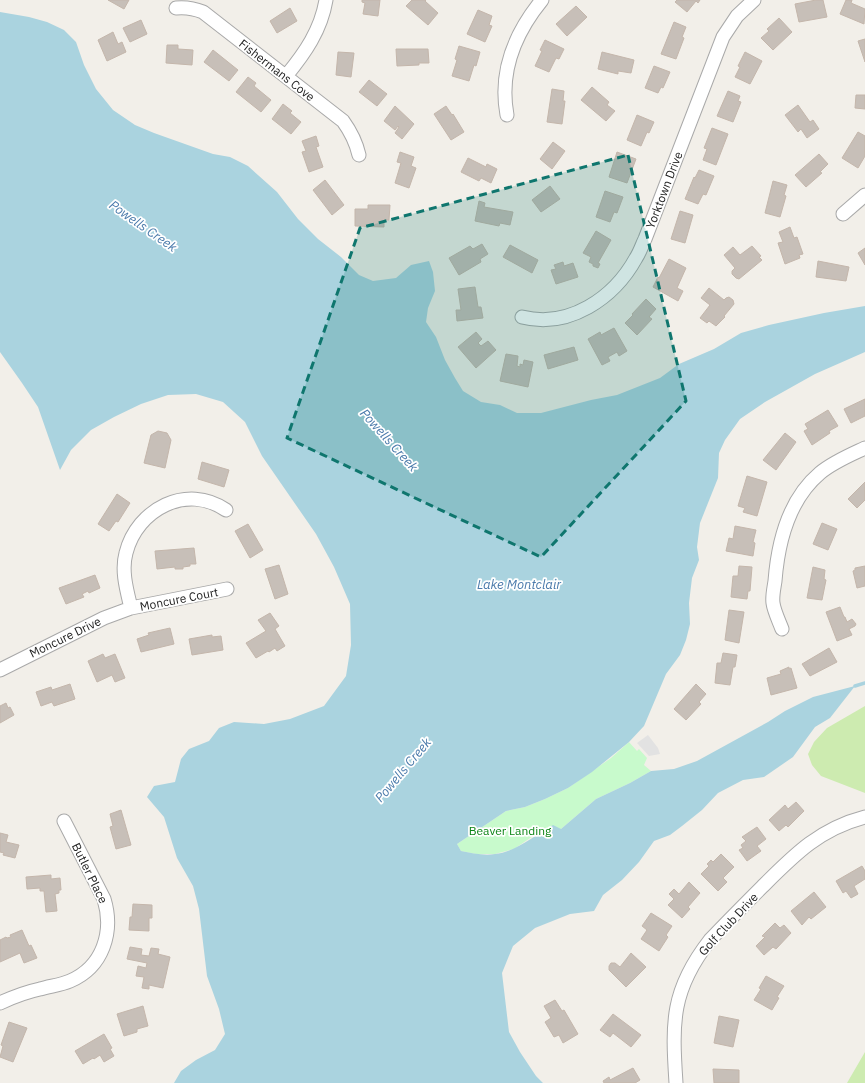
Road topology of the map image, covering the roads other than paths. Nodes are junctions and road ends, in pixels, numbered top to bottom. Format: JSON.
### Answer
{"nodes":[{"id":1,"x":326,"y":0,"type":"edge"},
{"id":2,"x":542,"y":0,"type":"edge"},
{"id":3,"x":754,"y":0,"type":"edge"},
{"id":4,"x":176,"y":8,"type":"dead end"},
{"id":5,"x":286,"y":76,"type":"junction"},
{"id":6,"x":506,"y":115,"type":"dead end"},
{"id":7,"x":359,"y":155,"type":"dead end"},
{"id":8,"x":865,"y":195,"type":"edge"},
{"id":9,"x":843,"y":214,"type":"dead end"},
{"id":10,"x":522,"y":316,"type":"dead end"},
{"id":11,"x":865,"y":448,"type":"edge"},
{"id":12,"x":226,"y":510,"type":"dead end"},
{"id":13,"x":227,"y":589,"type":"dead end"},
{"id":14,"x":131,"y":608,"type":"junction"},
{"id":15,"x":782,"y":629,"type":"dead end"},
{"id":16,"x":0,"y":670,"type":"edge"},
{"id":17,"x":865,"y":817,"type":"edge"},
{"id":18,"x":64,"y":821,"type":"dead end"},
{"id":19,"x":0,"y":1003,"type":"edge"},
{"id":20,"x":676,"y":1083,"type":"edge"}],
"edges":[{"from":1,"to":5,"type":"street"},
{"from":2,"to":6,"type":"street"},
{"from":3,"to":10,"type":"street","name":"Yorktown Drive"},
{"from":4,"to":5,"type":"street","name":"Fishermans Cove"},
{"from":5,"to":7,"type":"street","name":"Fishermans Cove"},
{"from":8,"to":9,"type":"street"},
{"from":11,"to":15,"type":"street"},
{"from":12,"to":14,"type":"street"},
{"from":13,"to":14,"type":"street","name":"Moncure Court"},
{"from":14,"to":16,"type":"street","name":"Moncure Drive"},
{"from":17,"to":20,"type":"street","name":"Golf Club Drive"},
{"from":18,"to":19,"type":"street","name":"Butler Place"}]}
